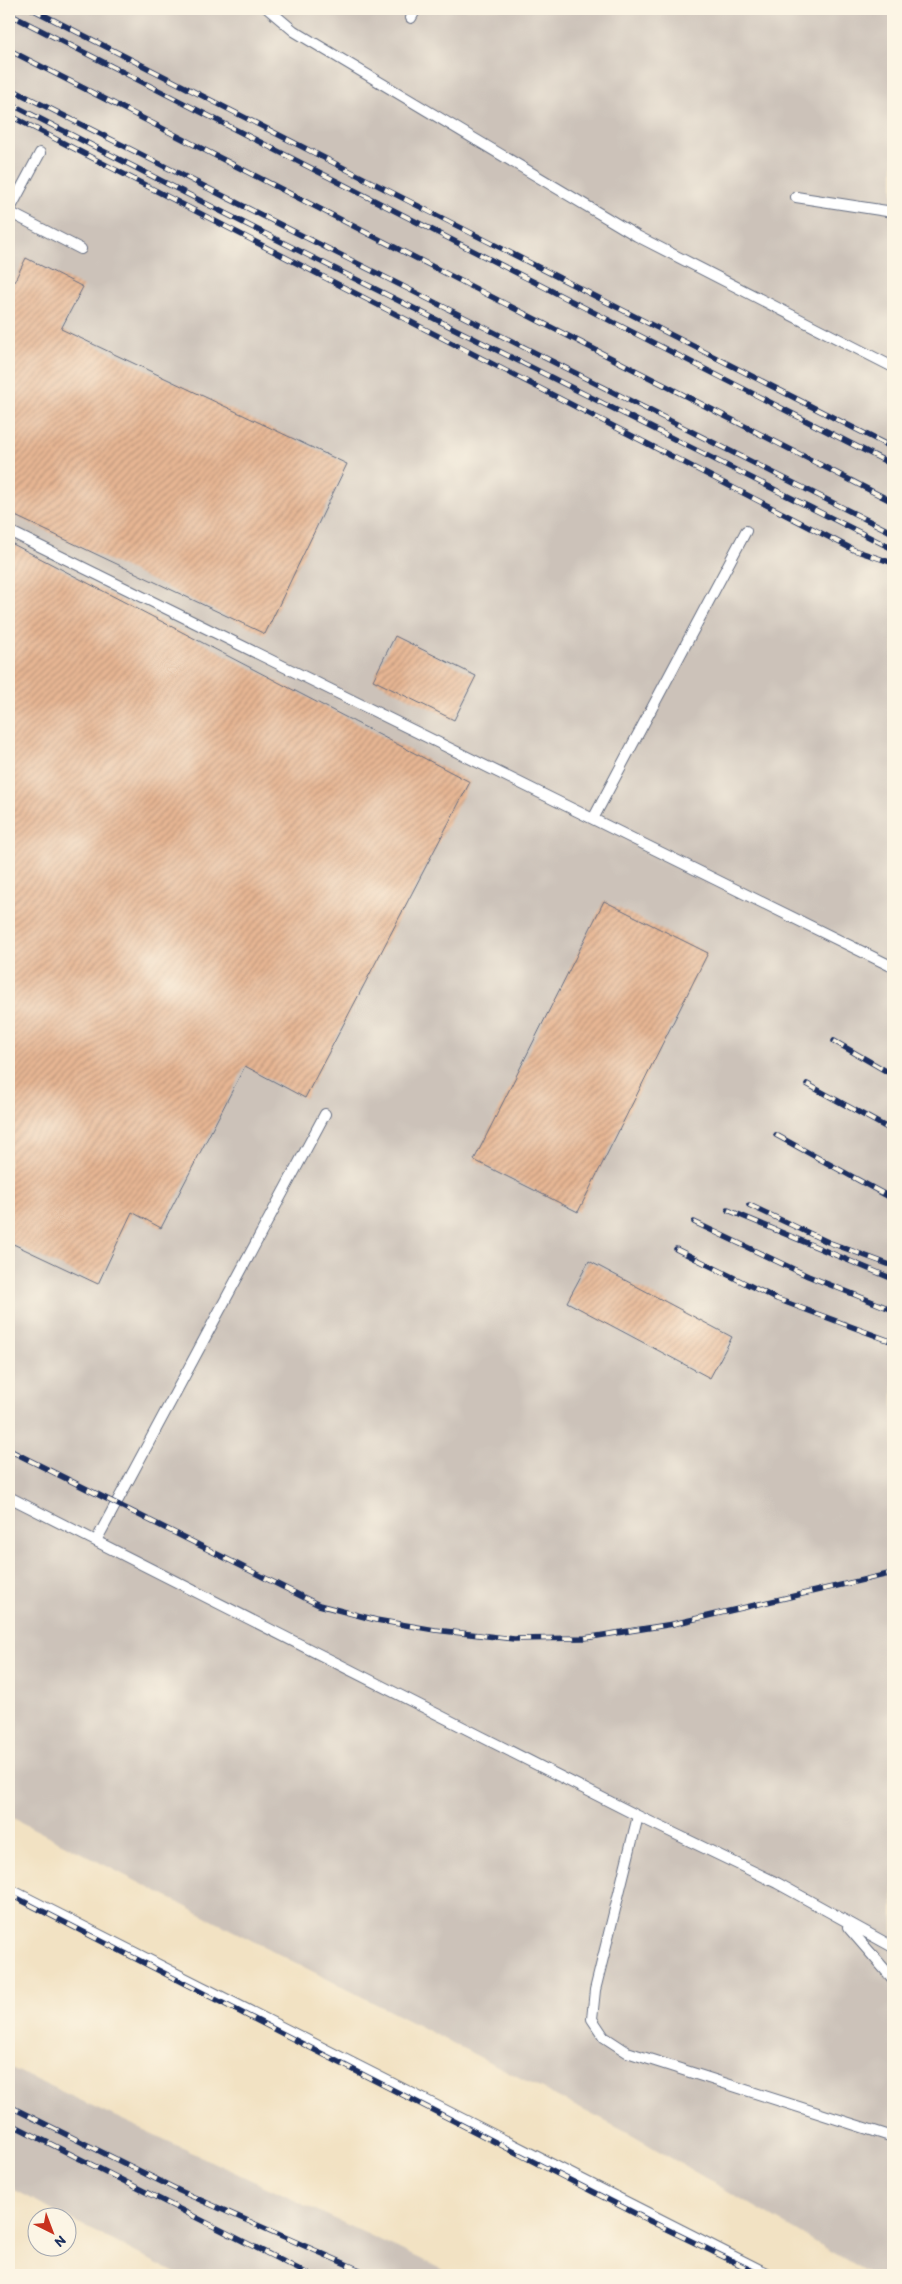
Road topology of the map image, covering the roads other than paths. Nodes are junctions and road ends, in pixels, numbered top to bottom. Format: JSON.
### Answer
{"nodes":[{"id":1,"x":268,"y":9,"type":"edge"},
{"id":2,"x":40,"y":153,"type":"dead end"},
{"id":3,"x":796,"y":197,"type":"dead end"},
{"id":4,"x":9,"y":212,"type":"edge"},
{"id":5,"x":893,"y":212,"type":"edge"},
{"id":6,"x":81,"y":250,"type":"dead end"},
{"id":7,"x":893,"y":367,"type":"edge"},
{"id":8,"x":9,"y":531,"type":"edge"},
{"id":9,"x":746,"y":531,"type":"dead end"},
{"id":10,"x":593,"y":819,"type":"junction"},
{"id":11,"x":893,"y":967,"type":"edge"},
{"id":12,"x":325,"y":1114,"type":"dead end"},
{"id":13,"x":9,"y":1497,"type":"edge"},
{"id":14,"x":96,"y":1541,"type":"junction"},
{"id":15,"x":638,"y":1816,"type":"junction"},
{"id":16,"x":9,"y":1889,"type":"edge"},
{"id":17,"x":843,"y":1920,"type":"junction"},
{"id":18,"x":893,"y":1947,"type":"edge"},
{"id":19,"x":893,"y":1979,"type":"edge"},
{"id":20,"x":893,"y":2137,"type":"edge"},
{"id":21,"x":770,"y":2275,"type":"edge"}],
"edges":[{"from":1,"to":7,"type":"lane"},
{"from":2,"to":4,"type":"lane"},
{"from":3,"to":5,"type":"lane"},
{"from":4,"to":6,"type":"lane"},
{"from":8,"to":10,"type":"lane"},
{"from":9,"to":10,"type":"lane"},
{"from":10,"to":11,"type":"lane"},
{"from":12,"to":14,"type":"lane"},
{"from":13,"to":14,"type":"lane"},
{"from":14,"to":15,"type":"lane"},
{"from":15,"to":17,"type":"lane"},
{"from":15,"to":20,"type":"lane"},
{"from":16,"to":21,"type":"lane"},
{"from":17,"to":18,"type":"lane"},
{"from":17,"to":19,"type":"lane"}]}
